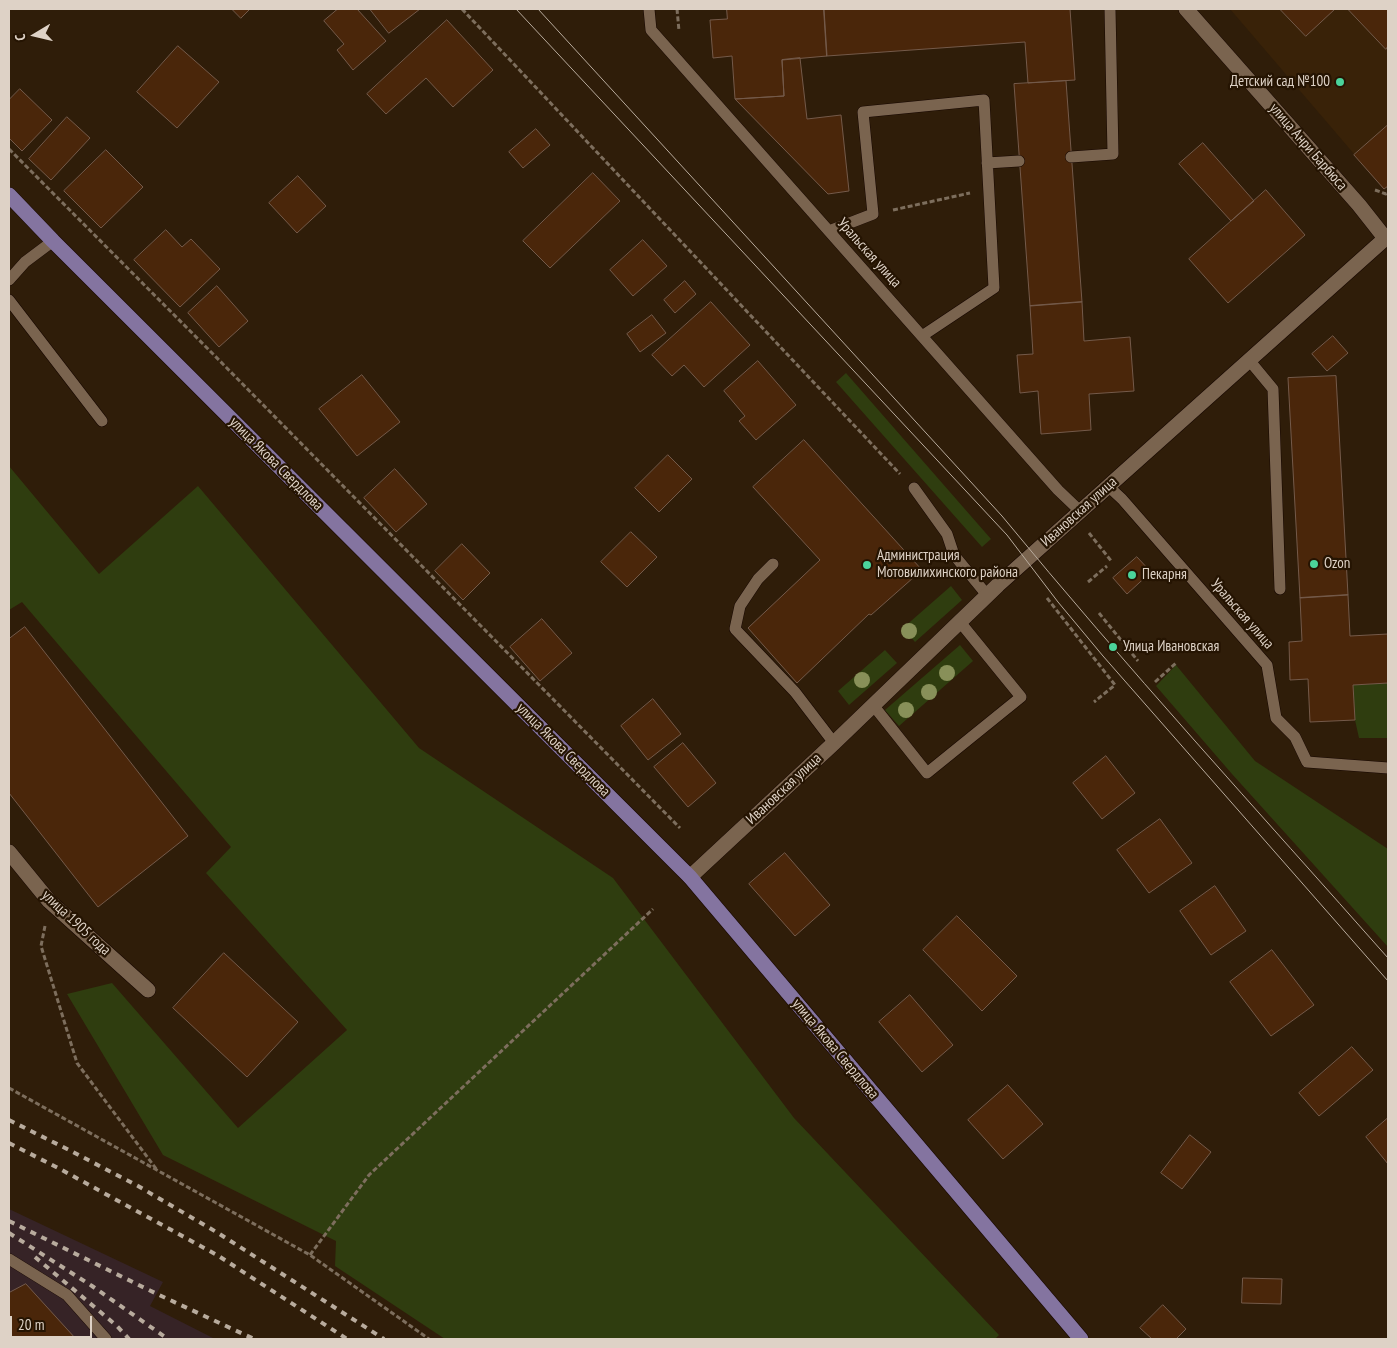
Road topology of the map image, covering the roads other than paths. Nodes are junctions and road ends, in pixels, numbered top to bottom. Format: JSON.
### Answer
{"nodes":[{"id":1,"x":649,"y":9,"type":"edge"},
{"id":2,"x":1110,"y":9,"type":"edge"},
{"id":3,"x":1186,"y":9,"type":"edge"},
{"id":4,"x":1071,"y":158,"type":"dead end"},
{"id":5,"x":1019,"y":161,"type":"dead end"},
{"id":6,"x":987,"y":163,"type":"junction"},
{"id":7,"x":9,"y":194,"type":"edge"},
{"id":8,"x":830,"y":231,"type":"junction"},
{"id":9,"x":1387,"y":239,"type":"edge"},
{"id":10,"x":53,"y":241,"type":"junction"},
{"id":11,"x":9,"y":280,"type":"edge"},
{"id":12,"x":9,"y":300,"type":"edge"},
{"id":13,"x":922,"y":336,"type":"junction"},
{"id":14,"x":1248,"y":360,"type":"junction"},
{"id":15,"x":102,"y":421,"type":"dead end"},
{"id":16,"x":1108,"y":486,"type":"junction"},
{"id":17,"x":914,"y":488,"type":"road end"},
{"id":18,"x":1080,"y":511,"type":"junction"},
{"id":19,"x":773,"y":564,"type":"dead end"},
{"id":20,"x":1280,"y":589,"type":"dead end"},
{"id":21,"x":987,"y":595,"type":"junction"},
{"id":22,"x":960,"y":622,"type":"junction"},
{"id":23,"x":873,"y":706,"type":"junction"},
{"id":24,"x":834,"y":743,"type":"junction"},
{"id":25,"x":1388,"y":768,"type":"edge"},
{"id":26,"x":9,"y":852,"type":"edge"},
{"id":27,"x":690,"y":878,"type":"junction"},
{"id":28,"x":148,"y":990,"type":"dead end"},
{"id":29,"x":9,"y":1259,"type":"edge"},
{"id":30,"x":106,"y":1339,"type":"edge"},
{"id":31,"x":1080,"y":1339,"type":"edge"}],
"edges":[{"from":1,"to":8,"type":"lane","name":"Уральская улица"},
{"from":2,"to":4,"type":"lane"},
{"from":3,"to":9,"type":"street","name":"улица Анри Барбюса"},
{"from":5,"to":6,"type":"lane"},
{"from":6,"to":8,"type":"lane"},
{"from":6,"to":13,"type":"lane"},
{"from":7,"to":10,"type":"main road","name":"улица Якова Свердлова"},
{"from":8,"to":13,"type":"lane","name":"Уральская улица"},
{"from":9,"to":14,"type":"street","name":"Ивановская улица"},
{"from":10,"to":11,"type":"lane"},
{"from":10,"to":27,"type":"main road","name":"улица Якова Свердлова"},
{"from":12,"to":15,"type":"lane"},
{"from":13,"to":18,"type":"lane","name":"Уральская улица"},
{"from":14,"to":16,"type":"street","name":"Ивановская улица"},
{"from":14,"to":20,"type":"lane"},
{"from":16,"to":18,"type":"street","name":"Ивановская улица"},
{"from":16,"to":25,"type":"lane","name":"Уральская улица"},
{"from":17,"to":21,"type":"lane"},
{"from":18,"to":21,"type":"street","name":"Ивановская улица"},
{"from":19,"to":24,"type":"lane"},
{"from":21,"to":22,"type":"street","name":"Ивановская улица"},
{"from":22,"to":23,"type":"street","name":"Ивановская улица"},
{"from":22,"to":23,"type":"lane"},
{"from":23,"to":24,"type":"street","name":"Ивановская улица"},
{"from":24,"to":27,"type":"street","name":"Ивановская улица"},
{"from":26,"to":28,"type":"street","name":"улица 1905 года"},
{"from":27,"to":31,"type":"main road","name":"улица Якова Свердлова"},
{"from":29,"to":30,"type":"lane"}]}
